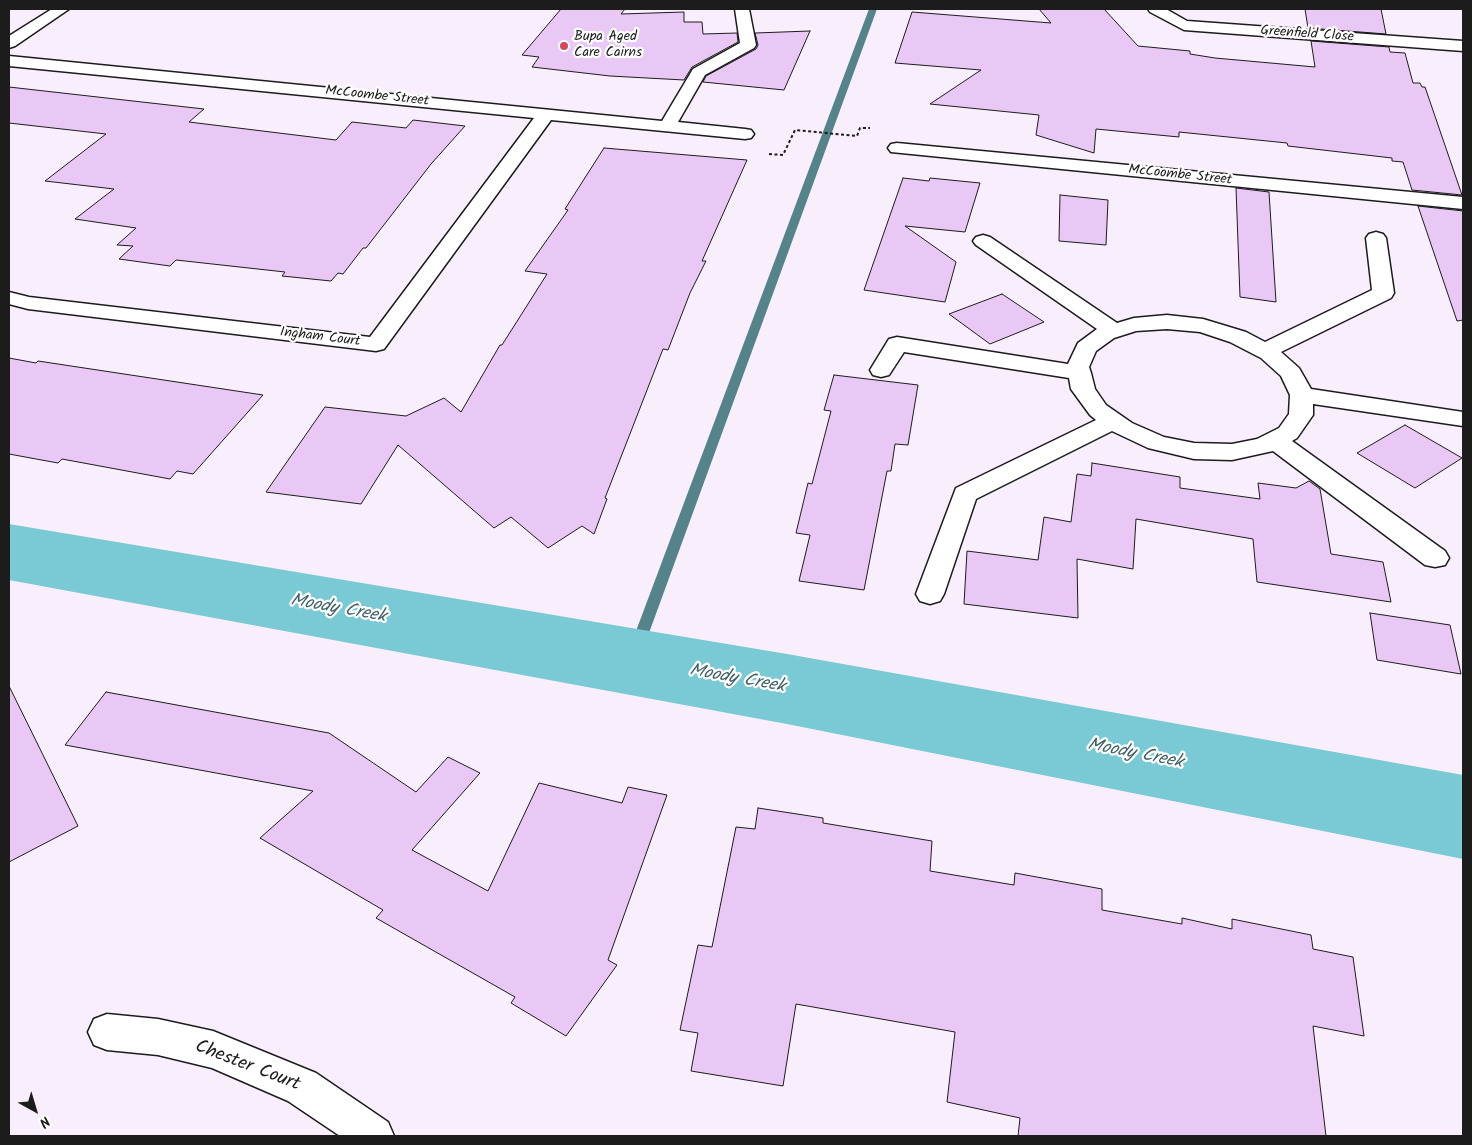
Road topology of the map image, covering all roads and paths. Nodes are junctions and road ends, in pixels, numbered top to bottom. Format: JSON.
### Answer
{"nodes":[{"id":1,"x":62,"y":9,"type":"edge"},
{"id":2,"x":742,"y":9,"type":"edge"},
{"id":3,"x":1155,"y":9,"type":"edge"},
{"id":4,"x":9,"y":43,"type":"edge"},
{"id":5,"x":1463,"y":46,"type":"edge"},
{"id":6,"x":9,"y":61,"type":"edge"},
{"id":7,"x":547,"y":113,"type":"junction"},
{"id":8,"x":668,"y":126,"type":"junction"},
{"id":9,"x":800,"y":130,"type":"dead end"},
{"id":10,"x":745,"y":134,"type":"dead end"},
{"id":11,"x":853,"y":135,"type":"dead end"},
{"id":12,"x":897,"y":148,"type":"dead end"},
{"id":13,"x":1463,"y":203,"type":"edge"},
{"id":14,"x":1376,"y":238,"type":"dead end"},
{"id":15,"x":982,"y":242,"type":"dead end"},
{"id":16,"x":9,"y":298,"type":"edge"},
{"id":17,"x":1114,"y":331,"type":"junction"},
{"id":18,"x":1265,"y":351,"type":"junction"},
{"id":19,"x":881,"y":370,"type":"dead end"},
{"id":20,"x":1079,"y":373,"type":"junction"},
{"id":21,"x":1302,"y":395,"type":"junction"},
{"id":22,"x":1463,"y":419,"type":"edge"},
{"id":23,"x":1113,"y":421,"type":"junction"},
{"id":24,"x":1274,"y":440,"type":"junction"},
{"id":25,"x":1435,"y":558,"type":"dead end"},
{"id":26,"x":930,"y":594,"type":"dead end"},
{"id":27,"x":107,"y":1032,"type":"dead end"},
{"id":28,"x":374,"y":1136,"type":"edge"}],
"edges":[{"from":1,"to":4,"type":"street"},
{"from":2,"to":8,"type":"street"},
{"from":3,"to":5,"type":"street","name":"Greenfield Close"},
{"from":6,"to":7,"type":"street","name":"McCoombe Street"},
{"from":7,"to":8,"type":"street","name":"McCoombe Street"},
{"from":7,"to":16,"type":"street","name":"Ingham Court"},
{"from":8,"to":10,"type":"street","name":"McCoombe Street"},
{"from":9,"to":11,"type":"path"},
{"from":12,"to":13,"type":"street","name":"McCoombe Street"},
{"from":14,"to":18,"type":"street"},
{"from":15,"to":17,"type":"street"},
{"from":17,"to":18,"type":"street"},
{"from":17,"to":20,"type":"street"},
{"from":18,"to":21,"type":"street"},
{"from":19,"to":20,"type":"street"},
{"from":20,"to":23,"type":"street"},
{"from":21,"to":22,"type":"street"},
{"from":21,"to":24,"type":"street"},
{"from":23,"to":24,"type":"street"},
{"from":23,"to":26,"type":"street"},
{"from":24,"to":25,"type":"street"},
{"from":27,"to":28,"type":"street","name":"Chester Court"}]}
